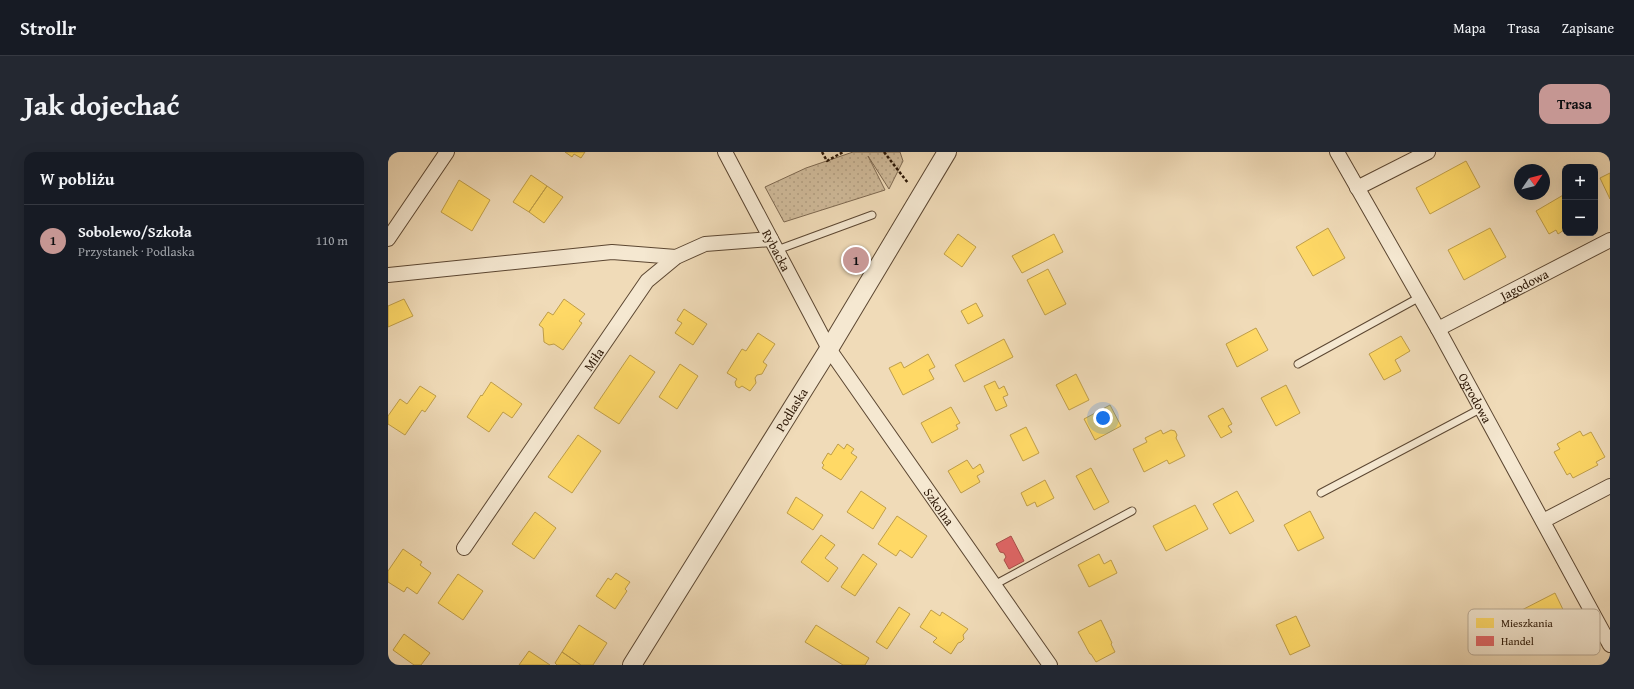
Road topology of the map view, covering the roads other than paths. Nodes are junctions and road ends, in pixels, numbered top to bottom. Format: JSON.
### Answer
{"nodes":[{"id":1,"x":447,"y":152,"type":"edge"},
{"id":2,"x":726,"y":152,"type":"edge"},
{"id":3,"x":947,"y":152,"type":"edge"},
{"id":4,"x":1337,"y":152,"type":"edge"},
{"id":5,"x":1428,"y":152,"type":"edge"},
{"id":6,"x":1357,"y":188,"type":"junction"},
{"id":7,"x":872,"y":215,"type":"dead end"},
{"id":8,"x":388,"y":239,"type":"edge"},
{"id":9,"x":1610,"y":240,"type":"edge"},
{"id":10,"x":774,"y":244,"type":"junction"},
{"id":11,"x":676,"y":257,"type":"junction"},
{"id":12,"x":388,"y":275,"type":"edge"},
{"id":13,"x":1420,"y":297,"type":"junction"},
{"id":14,"x":1438,"y":329,"type":"junction"},
{"id":15,"x":829,"y":348,"type":"junction"},
{"id":16,"x":1298,"y":364,"type":"dead end"},
{"id":17,"x":1482,"y":408,"type":"junction"},
{"id":18,"x":1610,"y":486,"type":"edge"},
{"id":19,"x":1321,"y":493,"type":"dead end"},
{"id":20,"x":1132,"y":510,"type":"dead end"},
{"id":21,"x":1543,"y":521,"type":"junction"},
{"id":22,"x":464,"y":548,"type":"dead end"},
{"id":23,"x":994,"y":585,"type":"junction"},
{"id":24,"x":1591,"y":609,"type":"edge"},
{"id":25,"x":1600,"y":626,"type":"edge"},
{"id":26,"x":1610,"y":645,"type":"edge"},
{"id":27,"x":632,"y":665,"type":"edge"},
{"id":28,"x":1050,"y":665,"type":"edge"}],
"edges":[{"from":1,"to":8,"type":"street"},
{"from":2,"to":10,"type":"street","name":"Rybacka"},
{"from":3,"to":15,"type":"street","name":"Podlaska"},
{"from":4,"to":6,"type":"street","name":"Ogrodowa"},
{"from":5,"to":6,"type":"street"},
{"from":6,"to":13,"type":"street","name":"Ogrodowa"},
{"from":7,"to":10,"type":"lane"},
{"from":9,"to":14,"type":"street","name":"Jagodowa"},
{"from":10,"to":11,"type":"street","name":"Miła"},
{"from":10,"to":15,"type":"street","name":"Rybacka"},
{"from":11,"to":12,"type":"street"},
{"from":11,"to":22,"type":"street","name":"Miła"},
{"from":13,"to":14,"type":"street","name":"Ogrodowa"},
{"from":13,"to":16,"type":"lane"},
{"from":14,"to":17,"type":"street","name":"Ogrodowa"},
{"from":15,"to":23,"type":"street","name":"Szkolna"},
{"from":15,"to":27,"type":"street","name":"Podlaska"},
{"from":17,"to":19,"type":"lane"},
{"from":17,"to":21,"type":"street","name":"Ogrodowa"},
{"from":18,"to":21,"type":"street"},
{"from":20,"to":23,"type":"lane"},
{"from":21,"to":24,"type":"street","name":"Ogrodowa"},
{"from":23,"to":28,"type":"street","name":"Szkolna"},
{"from":25,"to":26,"type":"street","name":"Ogrodowa"}]}
